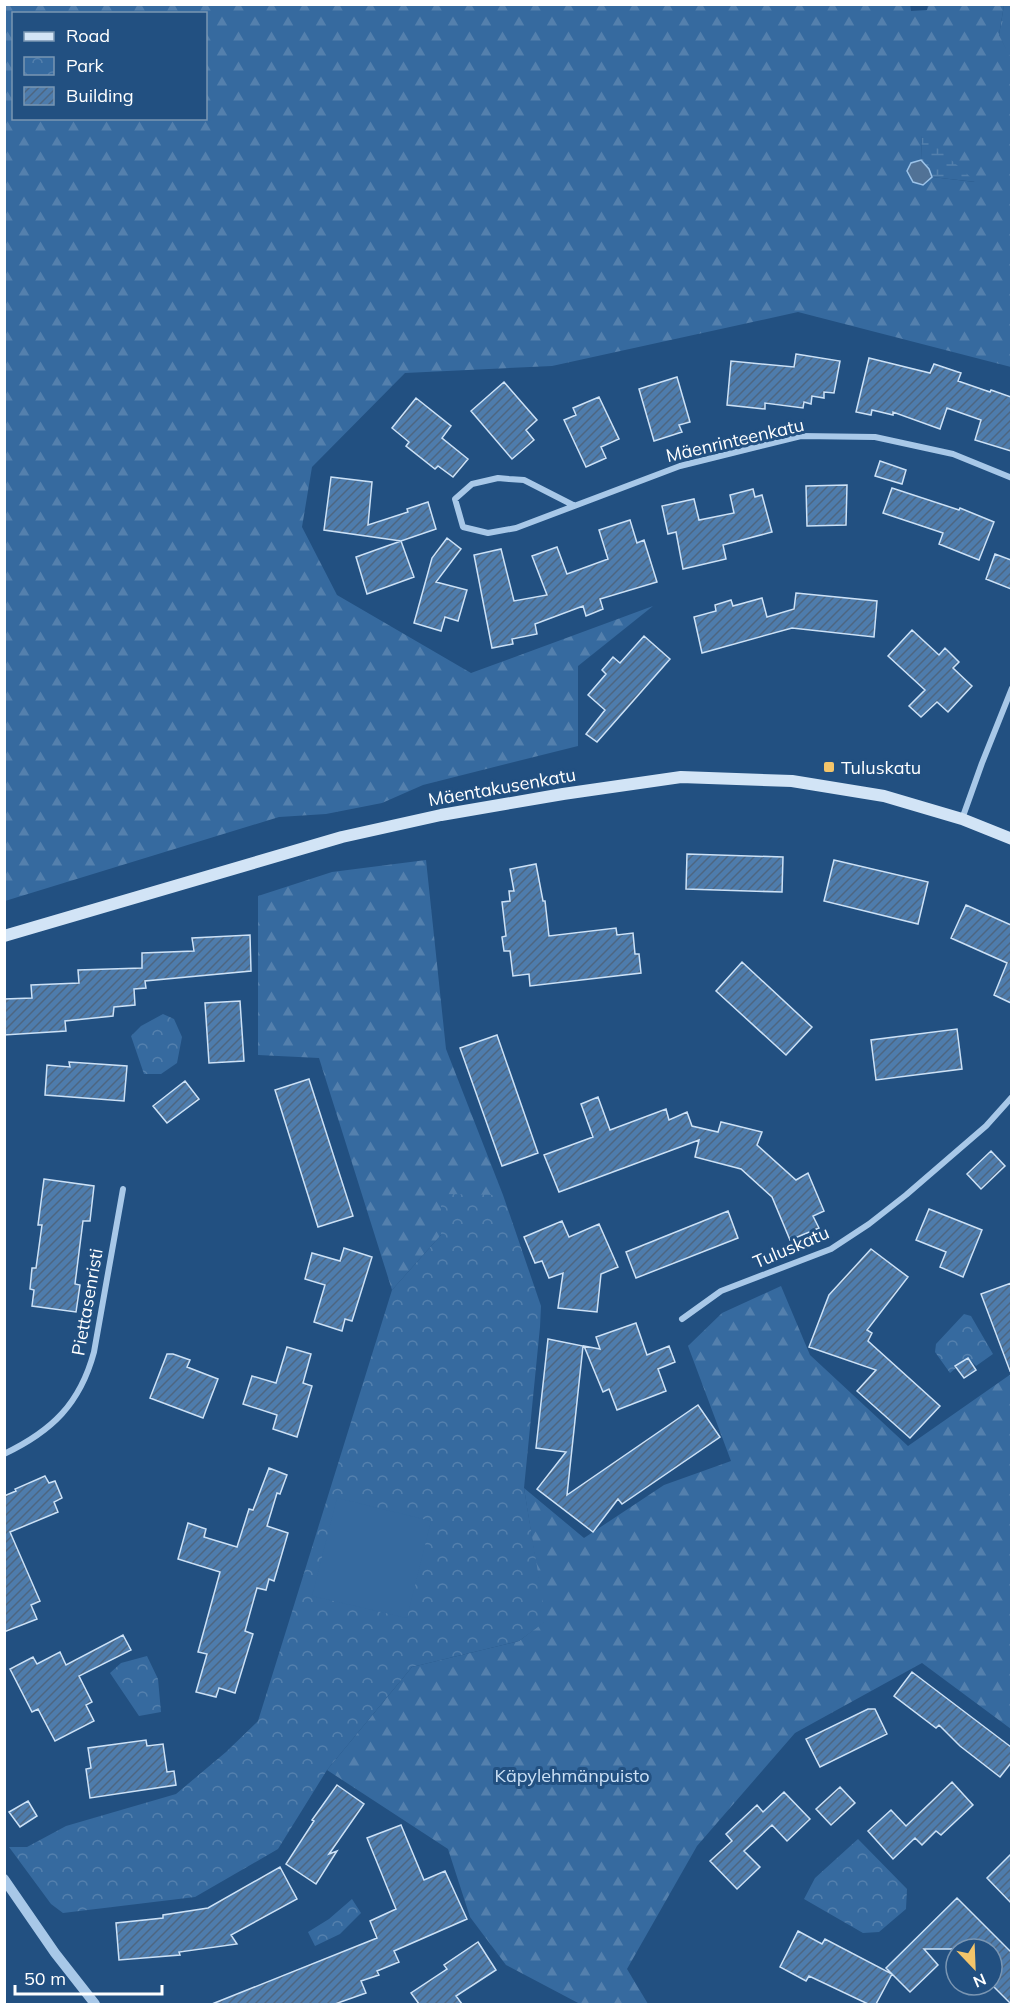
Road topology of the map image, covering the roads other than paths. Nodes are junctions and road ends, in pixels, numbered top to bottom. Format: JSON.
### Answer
{"nodes":[{"id":1,"x":1011,"y":478,"type":"edge"},
{"id":2,"x":573,"y":505,"type":"junction"},
{"id":3,"x":1011,"y":688,"type":"edge"},
{"id":4,"x":962,"y":819,"type":"junction"},
{"id":5,"x":1011,"y":838,"type":"edge"},
{"id":6,"x":4,"y":936,"type":"edge"},
{"id":7,"x":1011,"y":1097,"type":"edge"},
{"id":8,"x":123,"y":1189,"type":"dead end"},
{"id":9,"x":682,"y":1320,"type":"dead end"},
{"id":10,"x":4,"y":1454,"type":"edge"},
{"id":11,"x":4,"y":1879,"type":"edge"},
{"id":12,"x":95,"y":2004,"type":"edge"}],
"edges":[{"from":1,"to":2,"type":"street","name":"Mäenrinteenkatu"},
{"from":2,"to":2,"type":"street","name":"Mäenrinteenkatu"},
{"from":3,"to":4,"type":"street"},
{"from":4,"to":5,"type":"main road","name":"Mäentakusenkatu"},
{"from":4,"to":6,"type":"main road","name":"Mäentakusenkatu"},
{"from":7,"to":9,"type":"street","name":"Tuluskatu"},
{"from":8,"to":10,"type":"street","name":"Piettasenristi"},
{"from":11,"to":12,"type":"street"}]}
